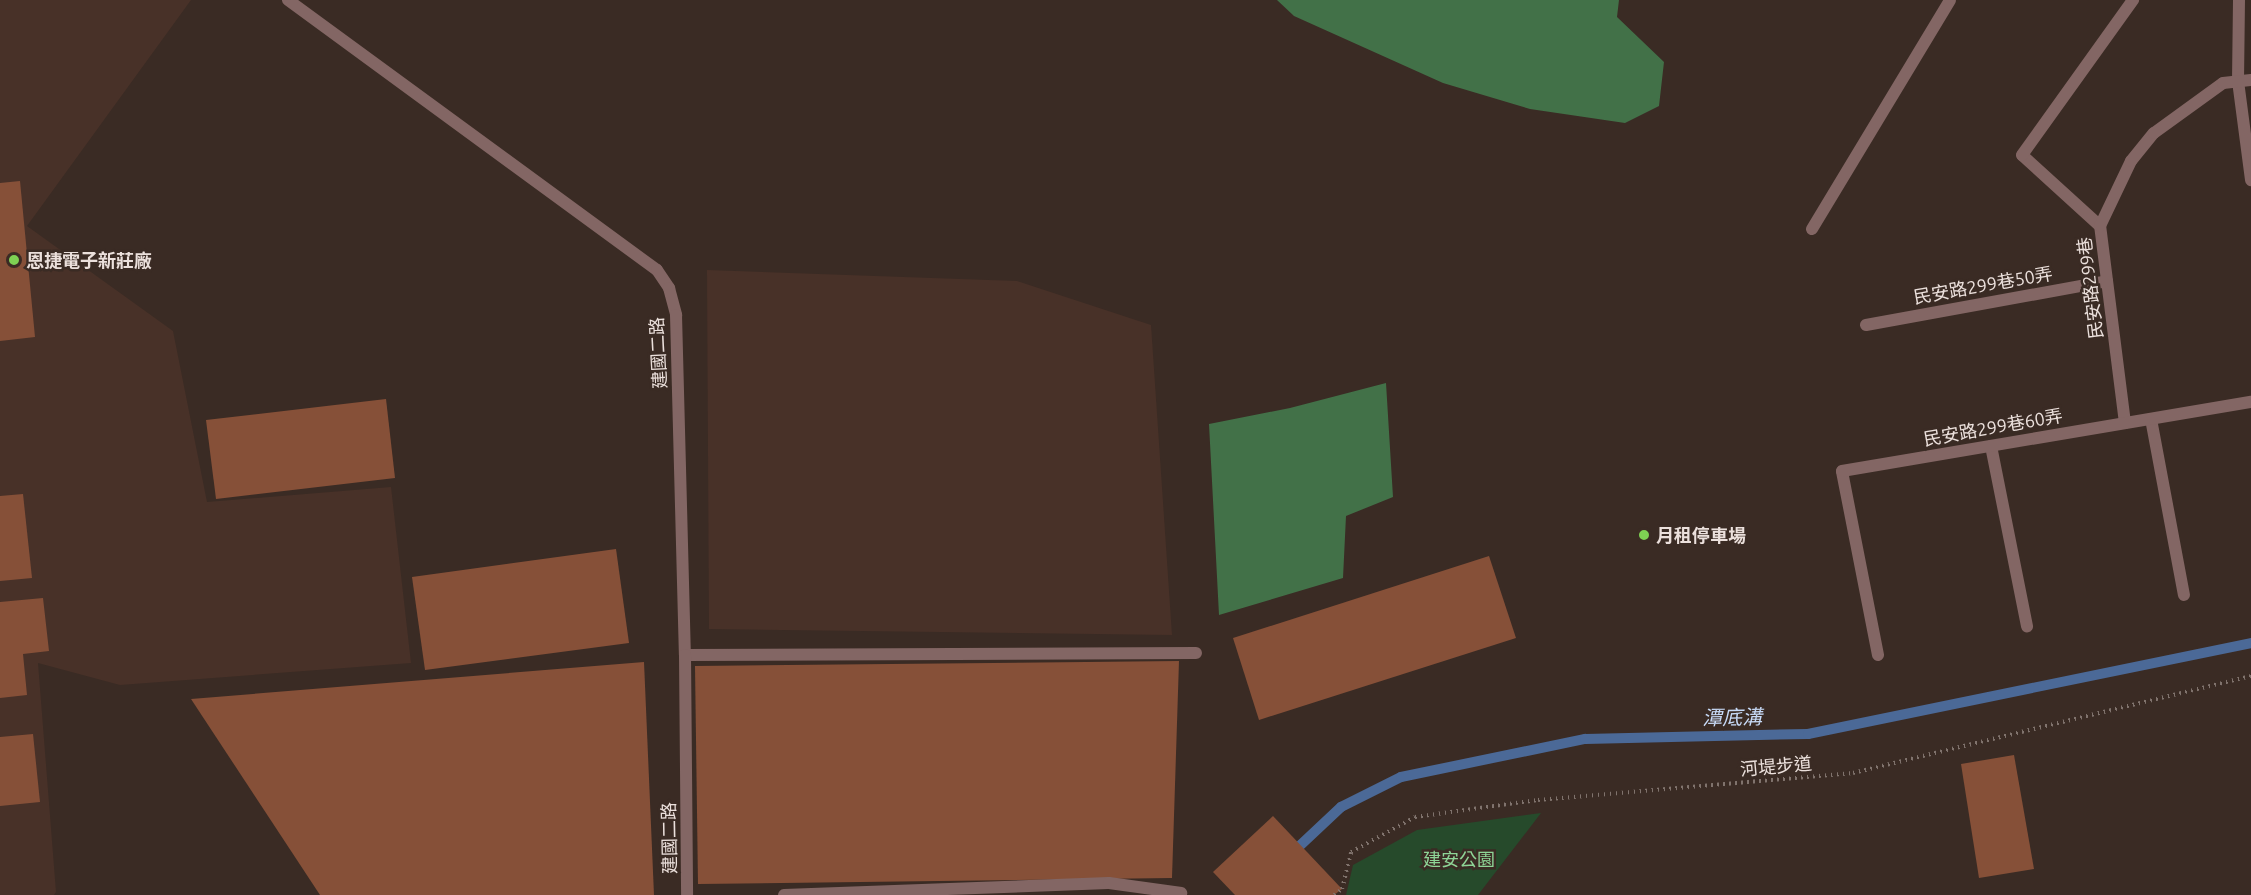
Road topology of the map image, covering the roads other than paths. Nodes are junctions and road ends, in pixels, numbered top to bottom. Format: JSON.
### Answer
{"nodes":[{"id":1,"x":288,"y":0,"type":"edge"},
{"id":2,"x":1950,"y":0,"type":"edge"},
{"id":3,"x":2133,"y":0,"type":"edge"},
{"id":4,"x":2239,"y":0,"type":"edge"},
{"id":5,"x":2251,"y":80,"type":"edge"},
{"id":6,"x":2238,"y":81,"type":"junction"},
{"id":7,"x":2251,"y":180,"type":"edge"},
{"id":8,"x":2100,"y":225,"type":"junction"},
{"id":9,"x":1812,"y":228,"type":"dead end"},
{"id":10,"x":2107,"y":281,"type":"junction"},
{"id":11,"x":1866,"y":325,"type":"dead end"},
{"id":12,"x":2251,"y":402,"type":"edge"},
{"id":13,"x":2151,"y":419,"type":"junction"},
{"id":14,"x":2125,"y":423,"type":"junction"},
{"id":15,"x":1991,"y":446,"type":"junction"},
{"id":16,"x":2184,"y":595,"type":"dead end"},
{"id":17,"x":2027,"y":626,"type":"dead end"},
{"id":18,"x":1196,"y":653,"type":"dead end"},
{"id":19,"x":685,"y":655,"type":"junction"},
{"id":20,"x":1878,"y":655,"type":"dead end"},
{"id":21,"x":1180,"y":892,"type":"dead end"},
{"id":22,"x":687,"y":895,"type":"edge"},
{"id":23,"x":784,"y":895,"type":"edge"}],
"edges":[{"from":1,"to":19,"type":"street","name":"建國二路"},
{"from":2,"to":9,"type":"street"},
{"from":3,"to":8,"type":"street"},
{"from":4,"to":6,"type":"street"},
{"from":5,"to":6,"type":"street","name":"民安路299巷"},
{"from":6,"to":7,"type":"street"},
{"from":6,"to":8,"type":"street","name":"民安路299巷"},
{"from":8,"to":10,"type":"street","name":"民安路299巷"},
{"from":10,"to":11,"type":"street","name":"民安路299巷50弄"},
{"from":10,"to":14,"type":"street","name":"民安路299巷"},
{"from":12,"to":13,"type":"street","name":"民安路299巷60弄"},
{"from":13,"to":14,"type":"street","name":"民安路299巷60弄"},
{"from":13,"to":16,"type":"street"},
{"from":14,"to":15,"type":"street","name":"民安路299巷60弄"},
{"from":15,"to":17,"type":"street"},
{"from":15,"to":20,"type":"street","name":"民安路299巷60弄"},
{"from":18,"to":19,"type":"street"},
{"from":19,"to":22,"type":"street","name":"建國二路"},
{"from":21,"to":23,"type":"street"}]}
